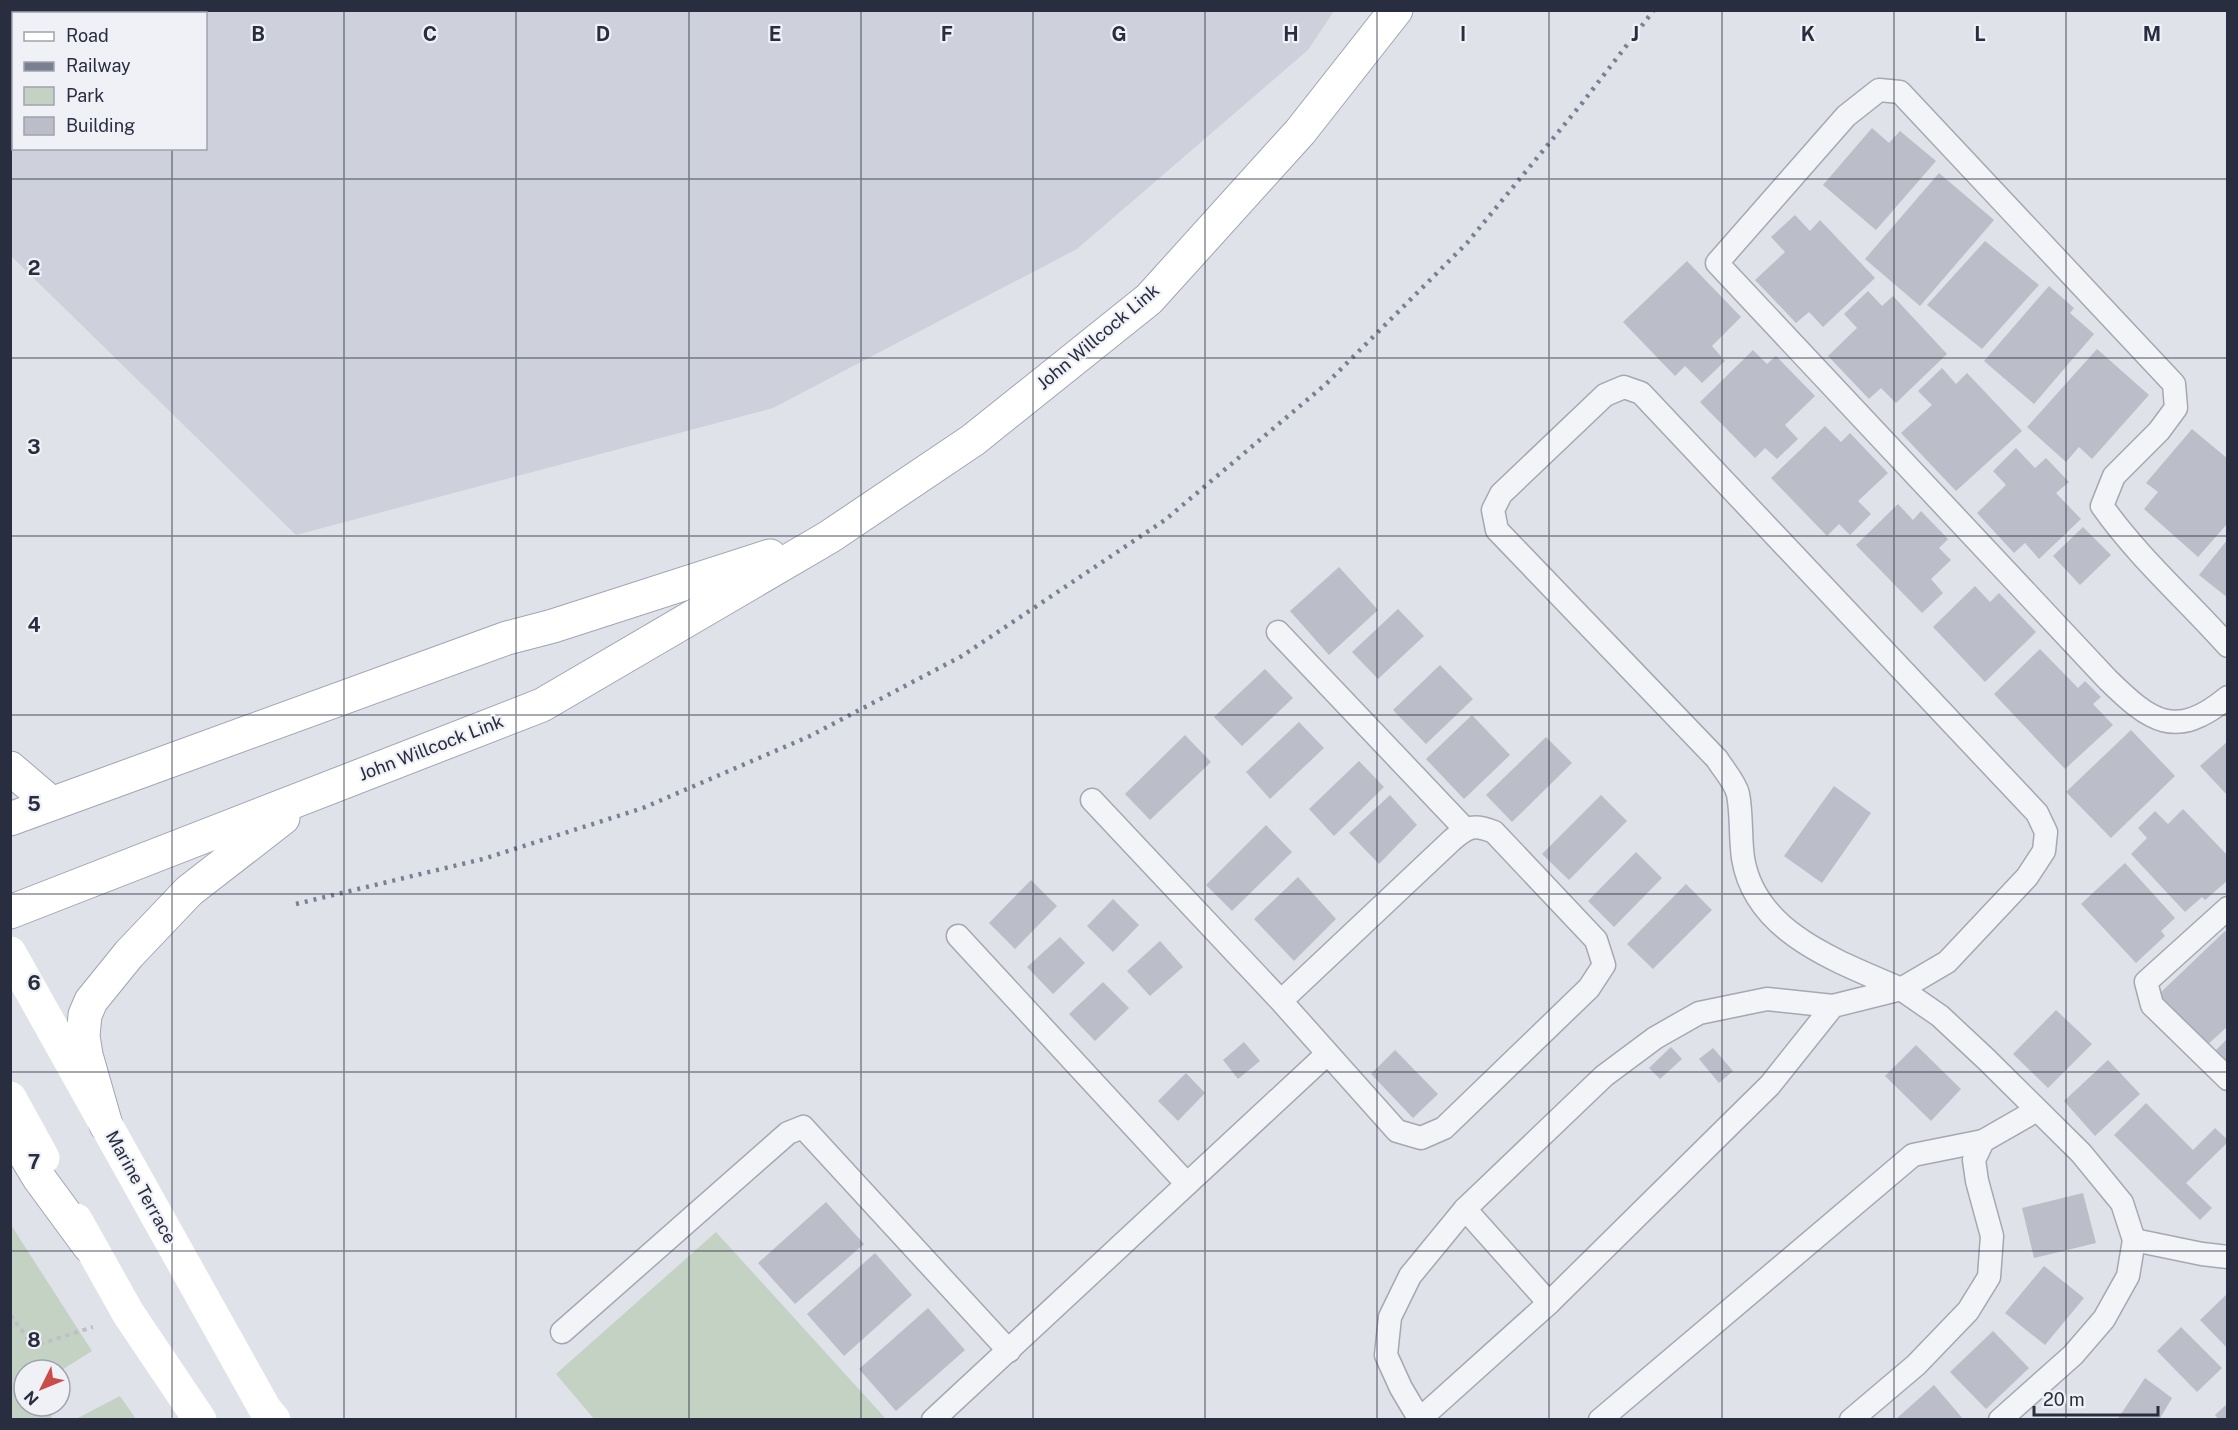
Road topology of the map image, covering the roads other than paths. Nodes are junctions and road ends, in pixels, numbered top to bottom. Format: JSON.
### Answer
{"nodes":[{"id":1,"x":1396,"y":10,"type":"edge"},
{"id":2,"x":829,"y":537,"type":"junction"},
{"id":3,"x":1278,"y":632,"type":"dead end"},
{"id":4,"x":2228,"y":646,"type":"edge"},
{"id":5,"x":2228,"y":697,"type":"edge"},
{"id":6,"x":10,"y":768,"type":"edge"},
{"id":7,"x":318,"y":792,"type":"junction"},
{"id":8,"x":1092,"y":800,"type":"dead end"},
{"id":9,"x":51,"y":803,"type":"junction"},
{"id":10,"x":10,"y":819,"type":"edge"},
{"id":11,"x":1465,"y":829,"type":"junction"},
{"id":12,"x":2228,"y":908,"type":"edge"},
{"id":13,"x":10,"y":912,"type":"edge"},
{"id":14,"x":958,"y":936,"type":"dead end"},
{"id":15,"x":10,"y":953,"type":"edge"},
{"id":16,"x":1901,"y":989,"type":"junction"},
{"id":17,"x":1281,"y":1001,"type":"junction"},
{"id":18,"x":1833,"y":1006,"type":"junction"},
{"id":19,"x":1327,"y":1054,"type":"junction"},
{"id":20,"x":2228,"y":1079,"type":"edge"},
{"id":21,"x":10,"y":1098,"type":"edge"},
{"id":22,"x":2037,"y":1110,"type":"junction"},
{"id":23,"x":106,"y":1125,"type":"junction"},
{"id":24,"x":10,"y":1130,"type":"edge"},
{"id":25,"x":1983,"y":1141,"type":"junction"},
{"id":26,"x":1187,"y":1184,"type":"junction"},
{"id":27,"x":1465,"y":1209,"type":"junction"},
{"id":28,"x":2134,"y":1240,"type":"junction"},
{"id":29,"x":89,"y":1245,"type":"junction"},
{"id":30,"x":2228,"y":1257,"type":"edge"},
{"id":31,"x":1549,"y":1303,"type":"junction"},
{"id":32,"x":562,"y":1332,"type":"dead end"},
{"id":33,"x":1009,"y":1351,"type":"junction"},
{"id":34,"x":200,"y":1419,"type":"edge"},
{"id":35,"x":274,"y":1419,"type":"edge"},
{"id":36,"x":933,"y":1419,"type":"edge"},
{"id":37,"x":1420,"y":1419,"type":"edge"},
{"id":38,"x":1599,"y":1419,"type":"edge"},
{"id":39,"x":1851,"y":1419,"type":"edge"},
{"id":40,"x":2000,"y":1419,"type":"edge"}],
"edges":[{"from":1,"to":2,"type":"main road","name":"John Willcock Link"},
{"from":2,"to":7,"type":"main road","name":"John Willcock Link"},
{"from":2,"to":9,"type":"main road","name":"John Willcock Link"},
{"from":3,"to":11,"type":"lane"},
{"from":4,"to":5,"type":"lane"},
{"from":6,"to":9,"type":"main road"},
{"from":7,"to":13,"type":"main road","name":"John Willcock Link"},
{"from":7,"to":23,"type":"main road"},
{"from":8,"to":17,"type":"lane"},
{"from":9,"to":10,"type":"main road","name":"John Willcock Link"},
{"from":11,"to":17,"type":"lane"},
{"from":11,"to":19,"type":"lane"},
{"from":12,"to":20,"type":"lane"},
{"from":14,"to":26,"type":"lane"},
{"from":15,"to":23,"type":"main road","name":"Marine Terrace"},
{"from":16,"to":16,"type":"lane"},
{"from":16,"to":18,"type":"lane"},
{"from":16,"to":22,"type":"lane"},
{"from":17,"to":19,"type":"lane"},
{"from":18,"to":27,"type":"lane"},
{"from":18,"to":31,"type":"lane"},
{"from":19,"to":26,"type":"lane"},
{"from":21,"to":29,"type":"main road"},
{"from":22,"to":25,"type":"lane"},
{"from":22,"to":28,"type":"lane"},
{"from":23,"to":35,"type":"main road","name":"Marine Terrace"},
{"from":24,"to":29,"type":"main road"},
{"from":25,"to":38,"type":"lane"},
{"from":25,"to":39,"type":"lane"},
{"from":26,"to":33,"type":"lane"},
{"from":27,"to":31,"type":"lane"},
{"from":27,"to":37,"type":"lane"},
{"from":28,"to":30,"type":"lane"},
{"from":28,"to":40,"type":"lane"},
{"from":29,"to":34,"type":"main road"},
{"from":31,"to":37,"type":"lane"},
{"from":32,"to":33,"type":"lane"},
{"from":33,"to":36,"type":"lane"}]}
